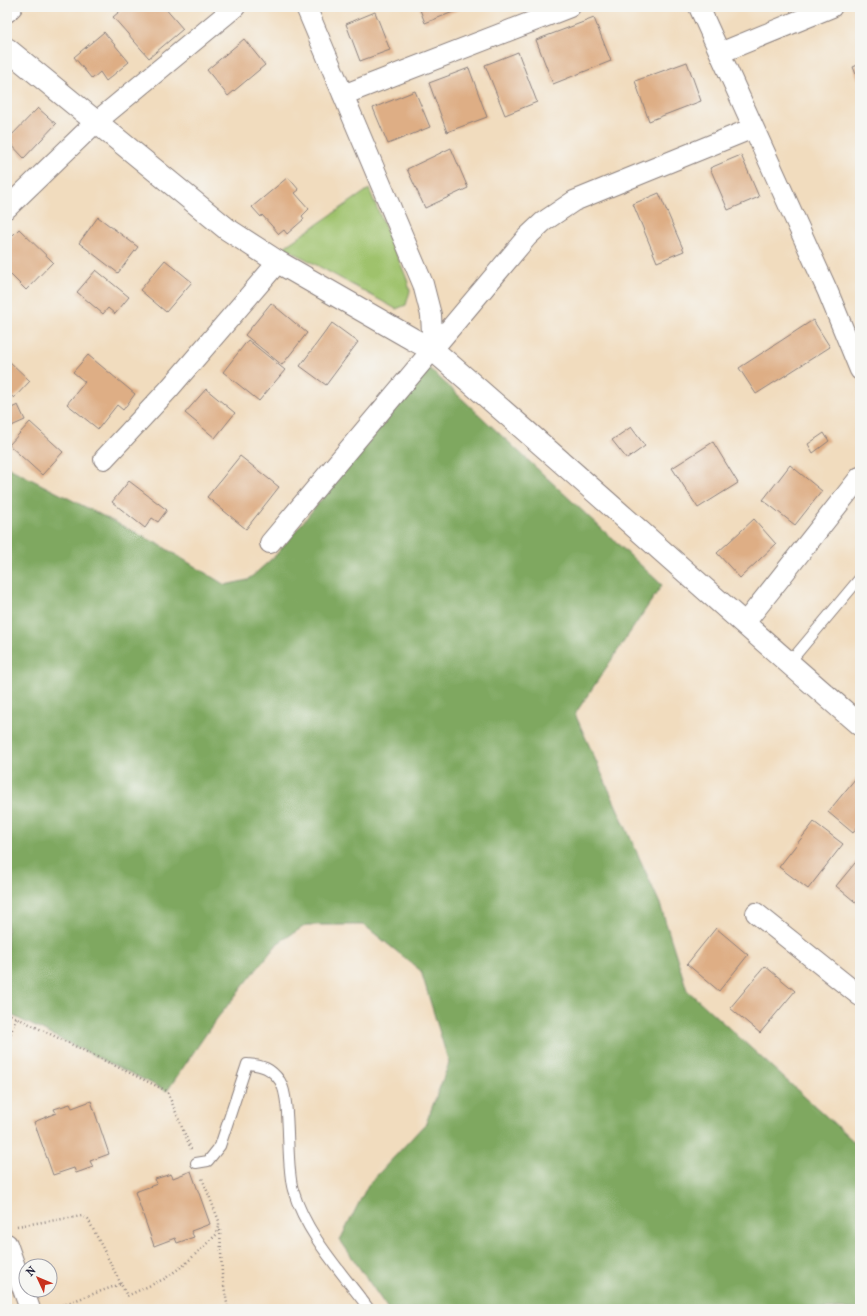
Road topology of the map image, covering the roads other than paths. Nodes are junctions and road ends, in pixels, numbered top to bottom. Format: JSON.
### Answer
{"nodes":[{"id":1,"x":12,"y":7,"type":"edge"},
{"id":2,"x":235,"y":7,"type":"edge"},
{"id":3,"x":306,"y":7,"type":"edge"},
{"id":4,"x":570,"y":7,"type":"edge"},
{"id":5,"x":699,"y":7,"type":"edge"},
{"id":6,"x":832,"y":7,"type":"edge"},
{"id":7,"x":7,"y":12,"type":"edge"},
{"id":8,"x":7,"y":49,"type":"edge"},
{"id":9,"x":720,"y":53,"type":"junction"},
{"id":10,"x":343,"y":95,"type":"junction"},
{"id":11,"x":96,"y":122,"type":"junction"},
{"id":12,"x":753,"y":128,"type":"junction"},
{"id":13,"x":7,"y":208,"type":"edge"},
{"id":14,"x":278,"y":262,"type":"junction"},
{"id":15,"x":433,"y":350,"type":"junction"},
{"id":16,"x":860,"y":370,"type":"edge"},
{"id":17,"x":104,"y":459,"type":"dead end"},
{"id":18,"x":860,"y":477,"type":"edge"},
{"id":19,"x":270,"y":543,"type":"dead end"},
{"id":20,"x":860,"y":578,"type":"edge"},
{"id":21,"x":744,"y":624,"type":"junction"},
{"id":22,"x":789,"y":663,"type":"junction"},
{"id":23,"x":860,"y":725,"type":"edge"},
{"id":24,"x":756,"y":913,"type":"dead end"},
{"id":25,"x":860,"y":996,"type":"edge"},
{"id":26,"x":196,"y":1163,"type":"road end"},
{"id":27,"x":11,"y":1235,"type":"edge"},
{"id":28,"x":30,"y":1309,"type":"edge"},
{"id":29,"x":369,"y":1309,"type":"edge"}],
"edges":[{"from":1,"to":7,"type":"street"},
{"from":2,"to":11,"type":"street"},
{"from":3,"to":10,"type":"street"},
{"from":4,"to":10,"type":"street"},
{"from":5,"to":9,"type":"street"},
{"from":6,"to":9,"type":"street"},
{"from":8,"to":11,"type":"street"},
{"from":9,"to":12,"type":"street"},
{"from":10,"to":15,"type":"street"},
{"from":11,"to":13,"type":"street"},
{"from":11,"to":14,"type":"street"},
{"from":12,"to":15,"type":"street"},
{"from":12,"to":16,"type":"street"},
{"from":14,"to":15,"type":"street"},
{"from":14,"to":17,"type":"street"},
{"from":15,"to":19,"type":"street"},
{"from":15,"to":21,"type":"street"},
{"from":18,"to":21,"type":"street"},
{"from":20,"to":22,"type":"lane"},
{"from":21,"to":22,"type":"street"},
{"from":22,"to":23,"type":"street"},
{"from":24,"to":25,"type":"street"},
{"from":26,"to":29,"type":"lane"},
{"from":27,"to":28,"type":"street"}]}
